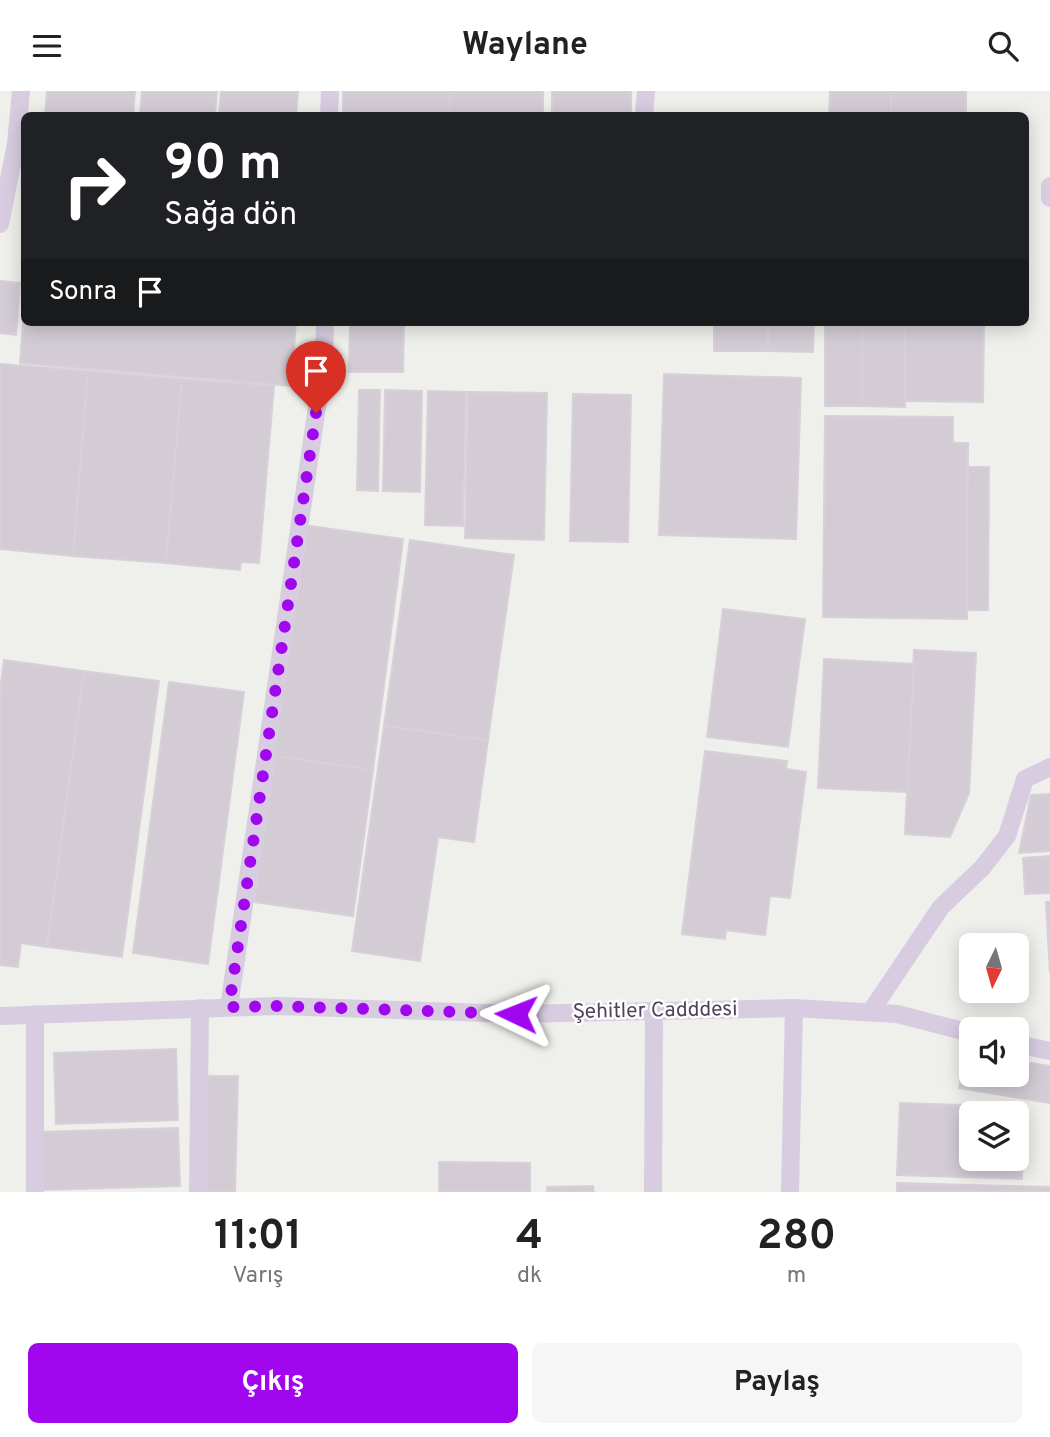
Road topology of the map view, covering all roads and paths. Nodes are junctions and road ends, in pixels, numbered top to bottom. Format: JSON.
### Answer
{"nodes":[{"id":1,"x":21,"y":91,"type":"edge"},
{"id":2,"x":330,"y":91,"type":"edge"},
{"id":3,"x":646,"y":91,"type":"edge"},
{"id":4,"x":329,"y":112,"type":"edge"},
{"id":5,"x":644,"y":112,"type":"edge"},
{"id":6,"x":1050,"y":185,"type":"edge"},
{"id":7,"x":1050,"y":198,"type":"edge"},
{"id":8,"x":0,"y":224,"type":"edge"},
{"id":9,"x":325,"y":326,"type":"edge"},
{"id":10,"x":1050,"y":767,"type":"edge"},
{"id":11,"x":229,"y":1007,"type":"junction"},
{"id":12,"x":200,"y":1008,"type":"junction"},
{"id":13,"x":794,"y":1008,"type":"junction"},
{"id":14,"x":871,"y":1011,"type":"junction"},
{"id":15,"x":654,"y":1012,"type":"junction"},
{"id":16,"x":34,"y":1014,"type":"junction"},
{"id":17,"x":0,"y":1016,"type":"edge"},
{"id":18,"x":959,"y":1030,"type":"edge"},
{"id":19,"x":1029,"y":1047,"type":"edge"},
{"id":20,"x":1050,"y":1051,"type":"edge"},
{"id":21,"x":35,"y":1192,"type":"edge"},
{"id":22,"x":198,"y":1192,"type":"edge"},
{"id":23,"x":653,"y":1192,"type":"edge"},
{"id":24,"x":790,"y":1192,"type":"edge"}],
"edges":[{"from":1,"to":8,"type":"street"},
{"from":2,"to":4,"type":"street"},
{"from":3,"to":5,"type":"street"},
{"from":6,"to":7,"type":"street"},
{"from":9,"to":11,"type":"street"},
{"from":10,"to":14,"type":"street"},
{"from":11,"to":12,"type":"street","name":"Şehitler Cadddesi"},
{"from":11,"to":15,"type":"street","name":"Şehitler Cadddesi"},
{"from":12,"to":16,"type":"street","name":"Şehitler Cadddesi"},
{"from":12,"to":22,"type":"street"},
{"from":13,"to":14,"type":"street","name":"Şehitler Cadddesi"},
{"from":13,"to":15,"type":"street","name":"Şehitler Cadddesi"},
{"from":13,"to":24,"type":"street"},
{"from":14,"to":18,"type":"street","name":"Şehitler Cadddesi"},
{"from":15,"to":23,"type":"street"},
{"from":16,"to":17,"type":"street","name":"Şehitler Cadddesi"},
{"from":16,"to":21,"type":"street"},
{"from":19,"to":20,"type":"street"}]}
